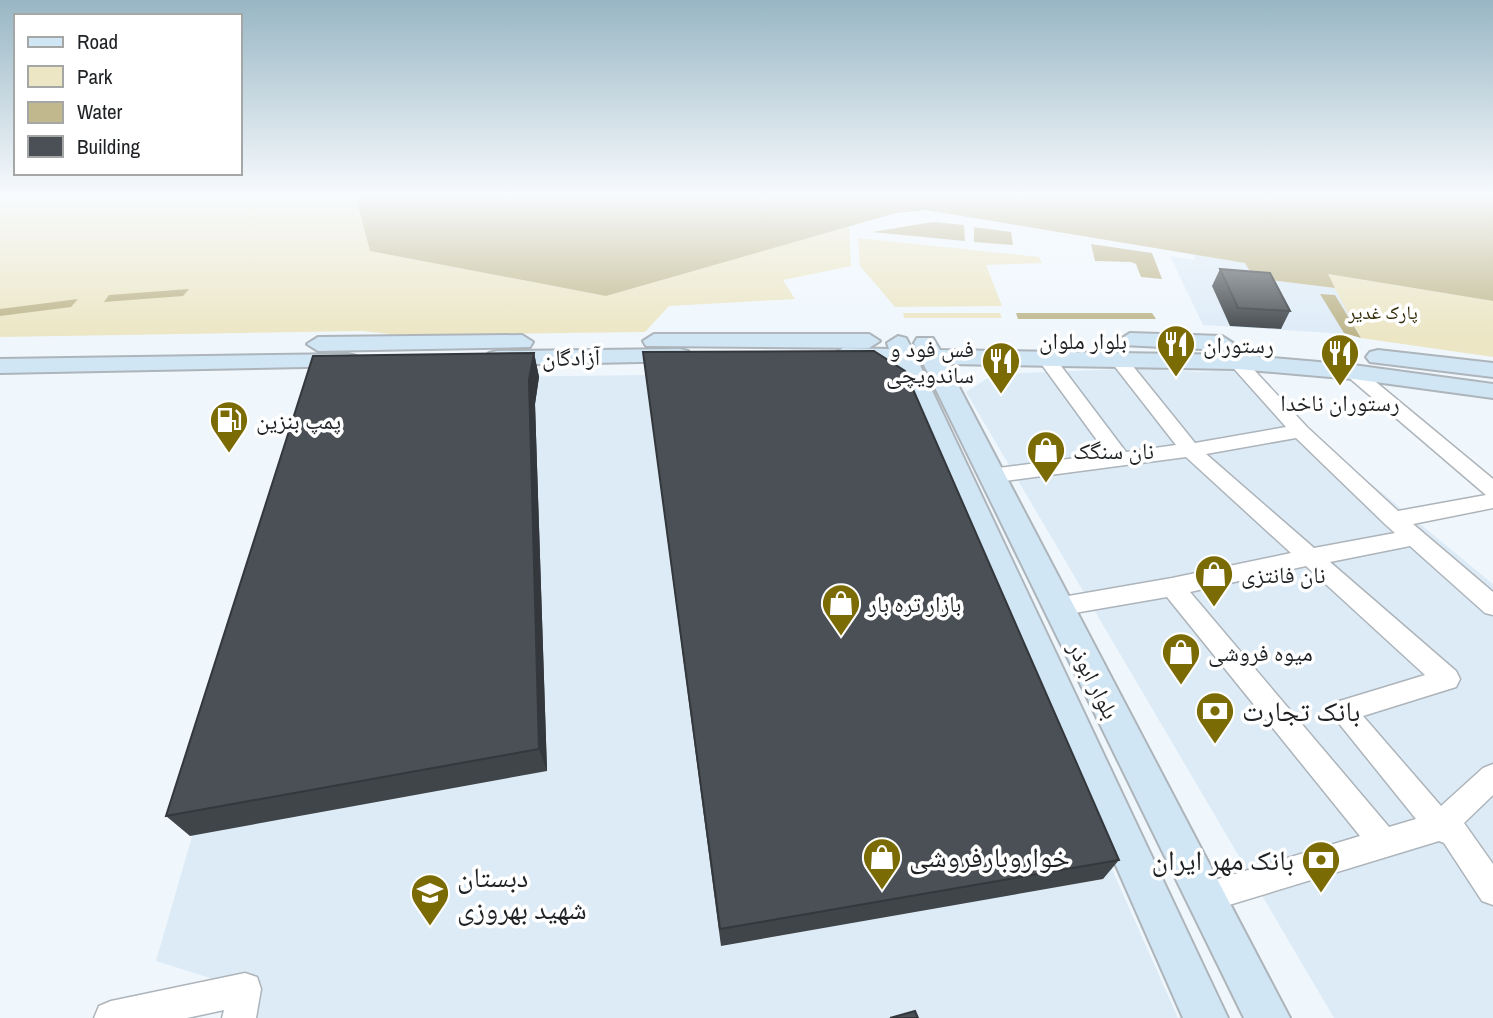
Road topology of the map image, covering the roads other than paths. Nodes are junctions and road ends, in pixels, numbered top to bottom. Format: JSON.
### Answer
{"nodes":[{"id":1,"x":0,"y":348,"type":"edge"},
{"id":2,"x":915,"y":349,"type":"junction"},
{"id":3,"x":1046,"y":358,"type":"junction"},
{"id":4,"x":1118,"y":359,"type":"junction"},
{"id":5,"x":1237,"y":362,"type":"junction"},
{"id":6,"x":0,"y":366,"type":"edge"},
{"id":7,"x":1493,"y":370,"type":"edge"},
{"id":8,"x":1353,"y":372,"type":"junction"},
{"id":9,"x":1493,"y":391,"type":"edge"},
{"id":10,"x":1300,"y":430,"type":"junction"},
{"id":11,"x":1190,"y":450,"type":"junction"},
{"id":12,"x":1122,"y":460,"type":"junction"},
{"id":13,"x":989,"y":476,"type":"junction"},
{"id":14,"x":1493,"y":490,"type":"edge"},
{"id":15,"x":1493,"y":501,"type":"edge"},
{"id":16,"x":1394,"y":520,"type":"junction"},
{"id":17,"x":1414,"y":537,"type":"junction"},
{"id":18,"x":1310,"y":557,"type":"junction"},
{"id":19,"x":1172,"y":587,"type":"junction"},
{"id":20,"x":1493,"y":606,"type":"edge"},
{"id":21,"x":1057,"y":607,"type":"junction"},
{"id":22,"x":1493,"y":777,"type":"edge"},
{"id":23,"x":1440,"y":826,"type":"junction"},
{"id":24,"x":1384,"y":843,"type":"junction"},
{"id":25,"x":1493,"y":890,"type":"edge"},
{"id":26,"x":1206,"y":897,"type":"junction"},
{"id":27,"x":111,"y":1018,"type":"edge"},
{"id":28,"x":239,"y":1018,"type":"edge"},
{"id":29,"x":1206,"y":1018,"type":"edge"},
{"id":30,"x":1268,"y":1018,"type":"edge"}],
"edges":[{"from":1,"to":2,"type":"main road","name":"آزادگان"},
{"from":2,"to":3,"type":"main road","name":"بلوار ملوان"},
{"from":2,"to":6,"type":"main road","name":"آزادگان"},
{"from":2,"to":7,"type":"main road","name":"بلوار ملوان"},
{"from":2,"to":13,"type":"main road","name":"بلوار ابوذر"},
{"from":2,"to":29,"type":"main road","name":"بلوار ابوذر"},
{"from":3,"to":4,"type":"main road","name":"بلوار ملوان"},
{"from":3,"to":12,"type":"street"},
{"from":4,"to":5,"type":"main road","name":"بلوار ملوان"},
{"from":4,"to":11,"type":"street"},
{"from":5,"to":8,"type":"main road","name":"بلوار ملوان"},
{"from":5,"to":10,"type":"street"},
{"from":8,"to":9,"type":"main road","name":"بلوار ملوان"},
{"from":8,"to":14,"type":"street"},
{"from":10,"to":11,"type":"street"},
{"from":10,"to":16,"type":"street"},
{"from":11,"to":12,"type":"street"},
{"from":11,"to":18,"type":"street"},
{"from":12,"to":13,"type":"street"},
{"from":13,"to":21,"type":"main road","name":"بلوار ابوذر"},
{"from":15,"to":16,"type":"street"},
{"from":16,"to":17,"type":"street"},
{"from":17,"to":18,"type":"street"},
{"from":17,"to":20,"type":"street"},
{"from":18,"to":19,"type":"street"},
{"from":18,"to":23,"type":"street"},
{"from":19,"to":21,"type":"street"},
{"from":19,"to":24,"type":"street"},
{"from":21,"to":26,"type":"main road","name":"بلوار ابوذر"},
{"from":22,"to":23,"type":"street"},
{"from":23,"to":24,"type":"street"},
{"from":23,"to":25,"type":"street"},
{"from":24,"to":26,"type":"street"},
{"from":26,"to":30,"type":"main road","name":"بلوار ابوذر"},
{"from":27,"to":28,"type":"street"}]}
